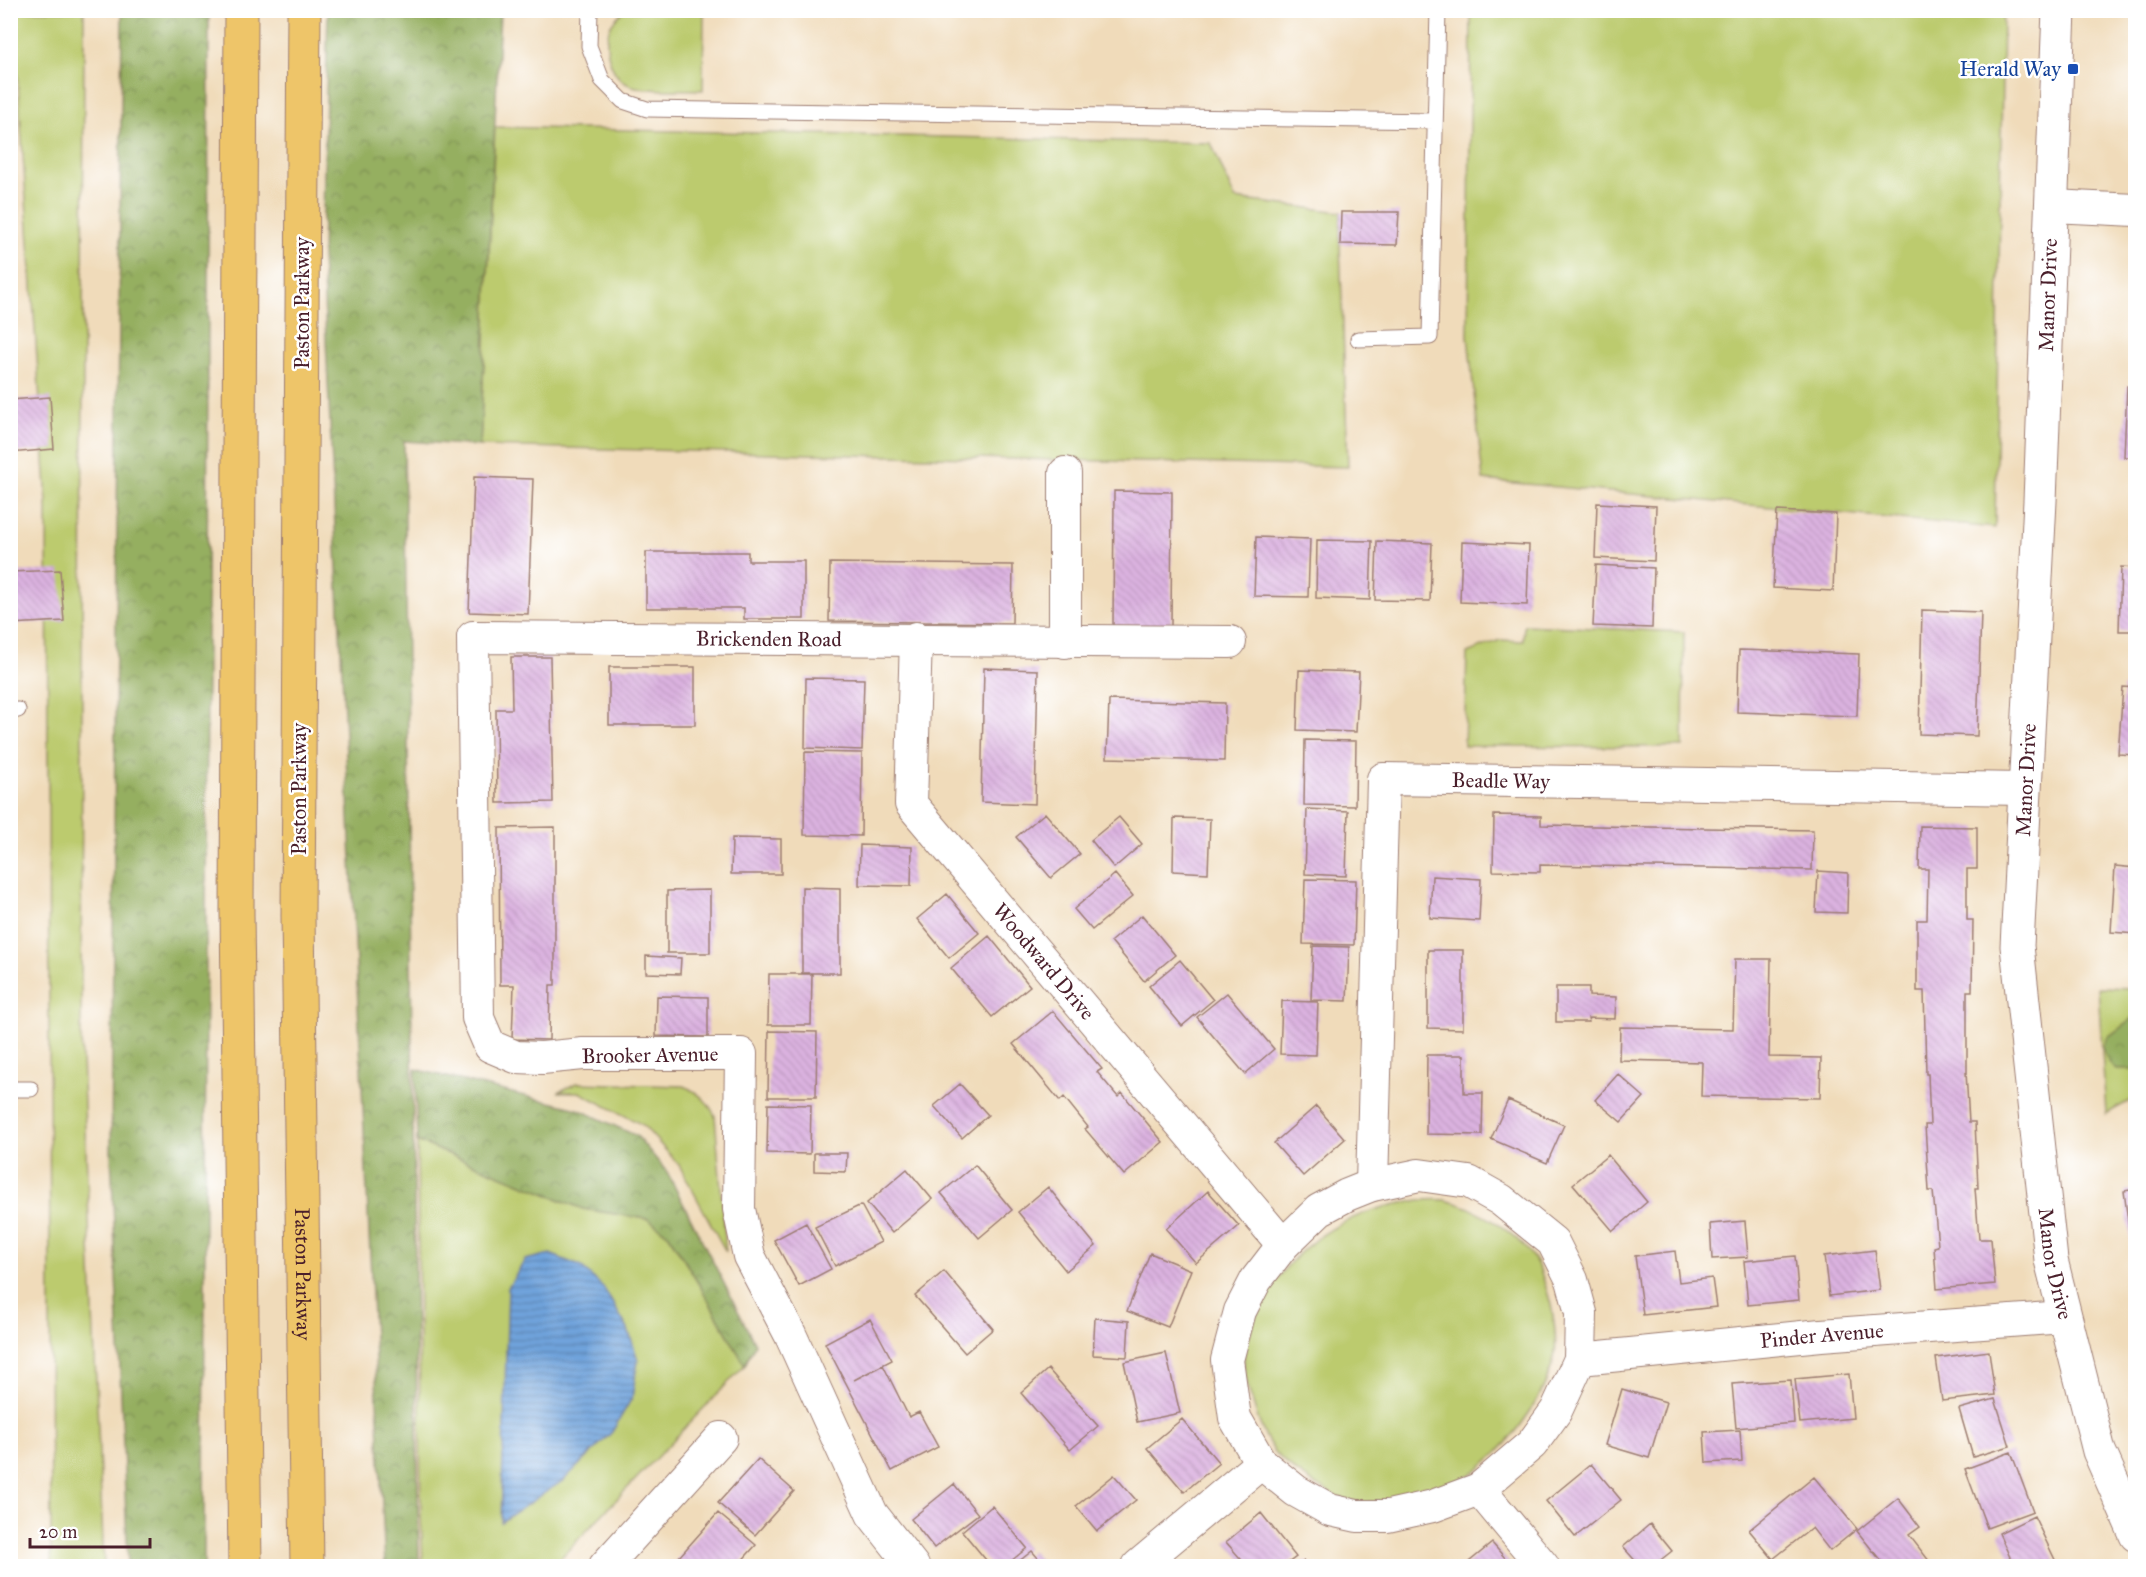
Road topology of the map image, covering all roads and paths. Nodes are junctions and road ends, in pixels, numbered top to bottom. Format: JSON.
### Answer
{"nodes":[{"id":1,"x":241,"y":10,"type":"edge"},
{"id":2,"x":304,"y":10,"type":"edge"},
{"id":3,"x":590,"y":10,"type":"edge"},
{"id":4,"x":1438,"y":10,"type":"edge"},
{"id":5,"x":2059,"y":10,"type":"edge"},
{"id":6,"x":1435,"y":121,"type":"junction"},
{"id":7,"x":2052,"y":207,"type":"junction"},
{"id":8,"x":2136,"y":210,"type":"edge"},
{"id":9,"x":1358,"y":339,"type":"dead end"},
{"id":10,"x":1065,"y":473,"type":"dead end"},
{"id":11,"x":473,"y":637,"type":"joint"},
{"id":12,"x":916,"y":638,"type":"junction"},
{"id":13,"x":1065,"y":642,"type":"junction"},
{"id":14,"x":1230,"y":642,"type":"dead end"},
{"id":15,"x":2025,"y":789,"type":"junction"},
{"id":16,"x":10,"y":1089,"type":"edge"},
{"id":17,"x":30,"y":1089,"type":"dead end"},
{"id":18,"x":1372,"y":1185,"type":"junction"},
{"id":19,"x":1283,"y":1245,"type":"junction"},
{"id":20,"x":2064,"y":1317,"type":"junction"},
{"id":21,"x":1581,"y":1359,"type":"junction"},
{"id":22,"x":721,"y":1438,"type":"dead end"},
{"id":23,"x":1261,"y":1462,"type":"junction"},
{"id":24,"x":1479,"y":1489,"type":"junction"},
{"id":25,"x":2136,"y":1535,"type":"edge"},
{"id":26,"x":245,"y":1566,"type":"edge"},
{"id":27,"x":307,"y":1566,"type":"edge"},
{"id":28,"x":605,"y":1566,"type":"edge"},
{"id":29,"x":913,"y":1566,"type":"edge"},
{"id":30,"x":1138,"y":1566,"type":"edge"},
{"id":31,"x":1543,"y":1566,"type":"edge"}],
"edges":[{"from":1,"to":26,"type":"highway"},
{"from":2,"to":27,"type":"highway","name":"Paston Parkway"},
{"from":3,"to":6,"type":"lane"},
{"from":4,"to":6,"type":"lane"},
{"from":5,"to":7,"type":"street","name":"Manor Drive"},
{"from":6,"to":9,"type":"lane"},
{"from":7,"to":8,"type":"street"},
{"from":7,"to":15,"type":"street","name":"Manor Drive"},
{"from":10,"to":13,"type":"street"},
{"from":11,"to":12,"type":"street","name":"Brickenden Road"},
{"from":11,"to":29,"type":"street","name":"Brooker Avenue"},
{"from":12,"to":13,"type":"street","name":"Brickenden Road"},
{"from":12,"to":19,"type":"street","name":"Woodward Drive"},
{"from":13,"to":14,"type":"street","name":"Brickenden Road"},
{"from":15,"to":18,"type":"street","name":"Beadle Way"},
{"from":15,"to":20,"type":"street","name":"Manor Drive"},
{"from":16,"to":17,"type":"lane"},
{"from":18,"to":19,"type":"street"},
{"from":18,"to":21,"type":"street"},
{"from":19,"to":23,"type":"street"},
{"from":20,"to":21,"type":"street","name":"Pinder Avenue"},
{"from":20,"to":25,"type":"street","name":"Manor Drive"},
{"from":21,"to":24,"type":"street"},
{"from":22,"to":28,"type":"street"},
{"from":23,"to":24,"type":"street"},
{"from":23,"to":30,"type":"street"},
{"from":24,"to":31,"type":"street"}]}
